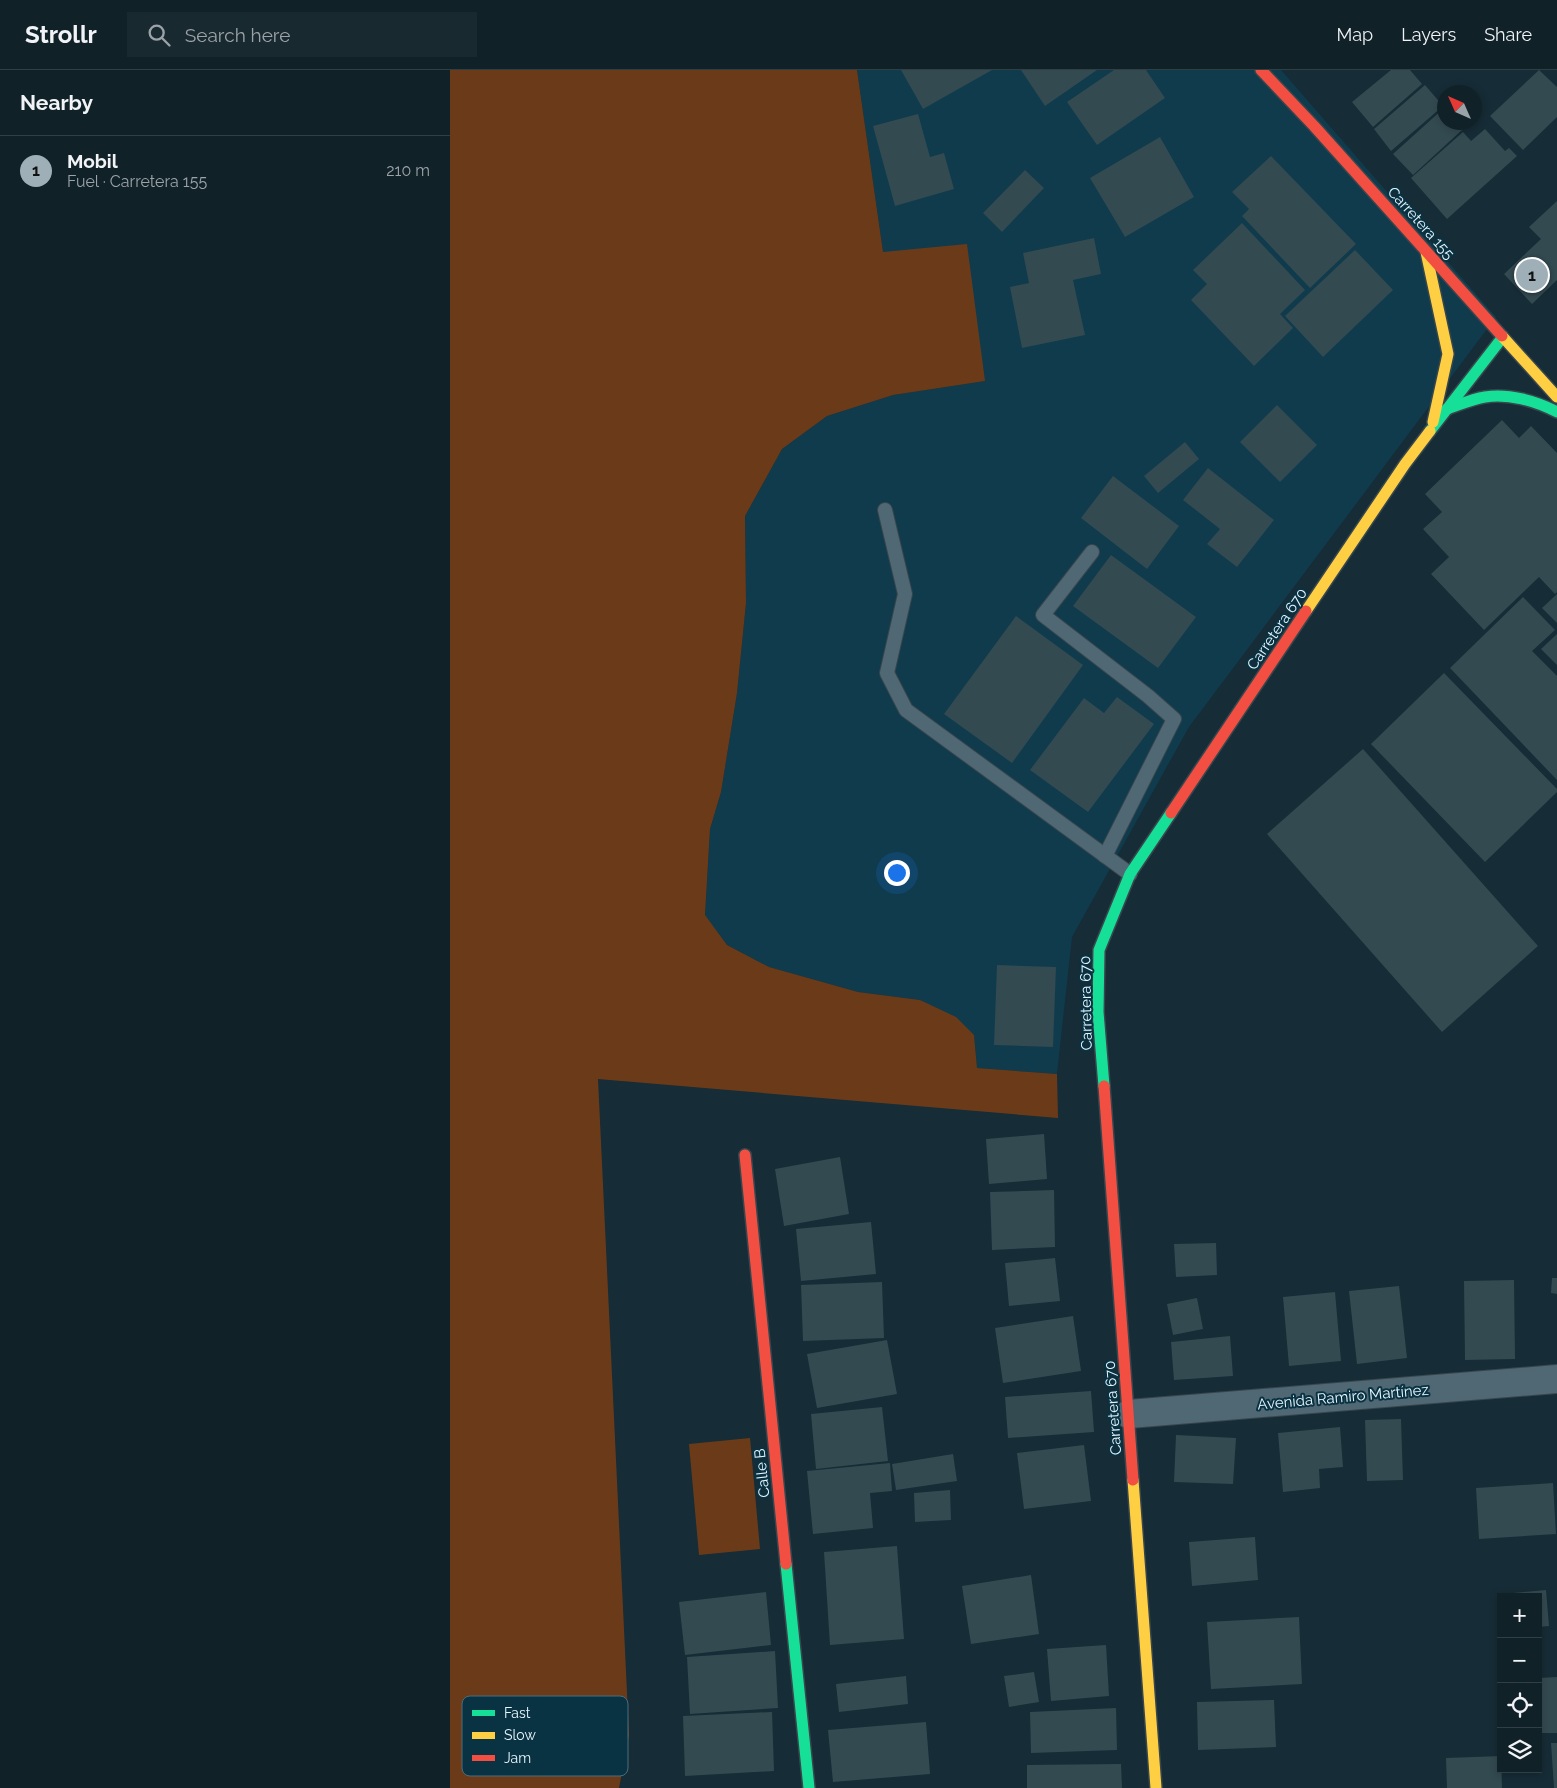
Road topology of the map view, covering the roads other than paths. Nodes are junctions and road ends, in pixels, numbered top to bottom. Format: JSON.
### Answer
{"nodes":[{"id":1,"x":1261,"y":70,"type":"edge"},
{"id":2,"x":1425,"y":250,"type":"junction"},
{"id":3,"x":1502,"y":338,"type":"junction"},
{"id":4,"x":1557,"y":397,"type":"edge"},
{"id":5,"x":1447,"y":409,"type":"junction"},
{"id":6,"x":1557,"y":412,"type":"edge"},
{"id":7,"x":1431,"y":431,"type":"junction"},
{"id":8,"x":886,"y":510,"type":"dead end"},
{"id":9,"x":1092,"y":552,"type":"dead end"},
{"id":10,"x":1105,"y":856,"type":"junction"},
{"id":11,"x":1130,"y":874,"type":"junction"},
{"id":12,"x":745,"y":1155,"type":"dead end"},
{"id":13,"x":1557,"y":1379,"type":"edge"},
{"id":14,"x":1129,"y":1414,"type":"junction"},
{"id":15,"x":809,"y":1788,"type":"edge"},
{"id":16,"x":1156,"y":1788,"type":"edge"}],
"edges":[{"from":1,"to":2,"type":"street","name":"Carretera 155"},
{"from":2,"to":3,"type":"street","name":"Carretera 155"},
{"from":2,"to":7,"type":"street"},
{"from":3,"to":4,"type":"street","name":"Carretera 155"},
{"from":3,"to":5,"type":"street","name":"Carretera 670"},
{"from":5,"to":6,"type":"street"},
{"from":5,"to":7,"type":"street","name":"Carretera 670"},
{"from":7,"to":11,"type":"street","name":"Carretera 670"},
{"from":8,"to":10,"type":"lane"},
{"from":9,"to":10,"type":"lane"},
{"from":10,"to":11,"type":"lane"},
{"from":11,"to":14,"type":"street","name":"Carretera 670"},
{"from":12,"to":15,"type":"street","name":"Calle B"},
{"from":13,"to":14,"type":"street","name":"Avenida Ramiro Martínez"},
{"from":14,"to":16,"type":"street","name":"Carretera 670"}]}
